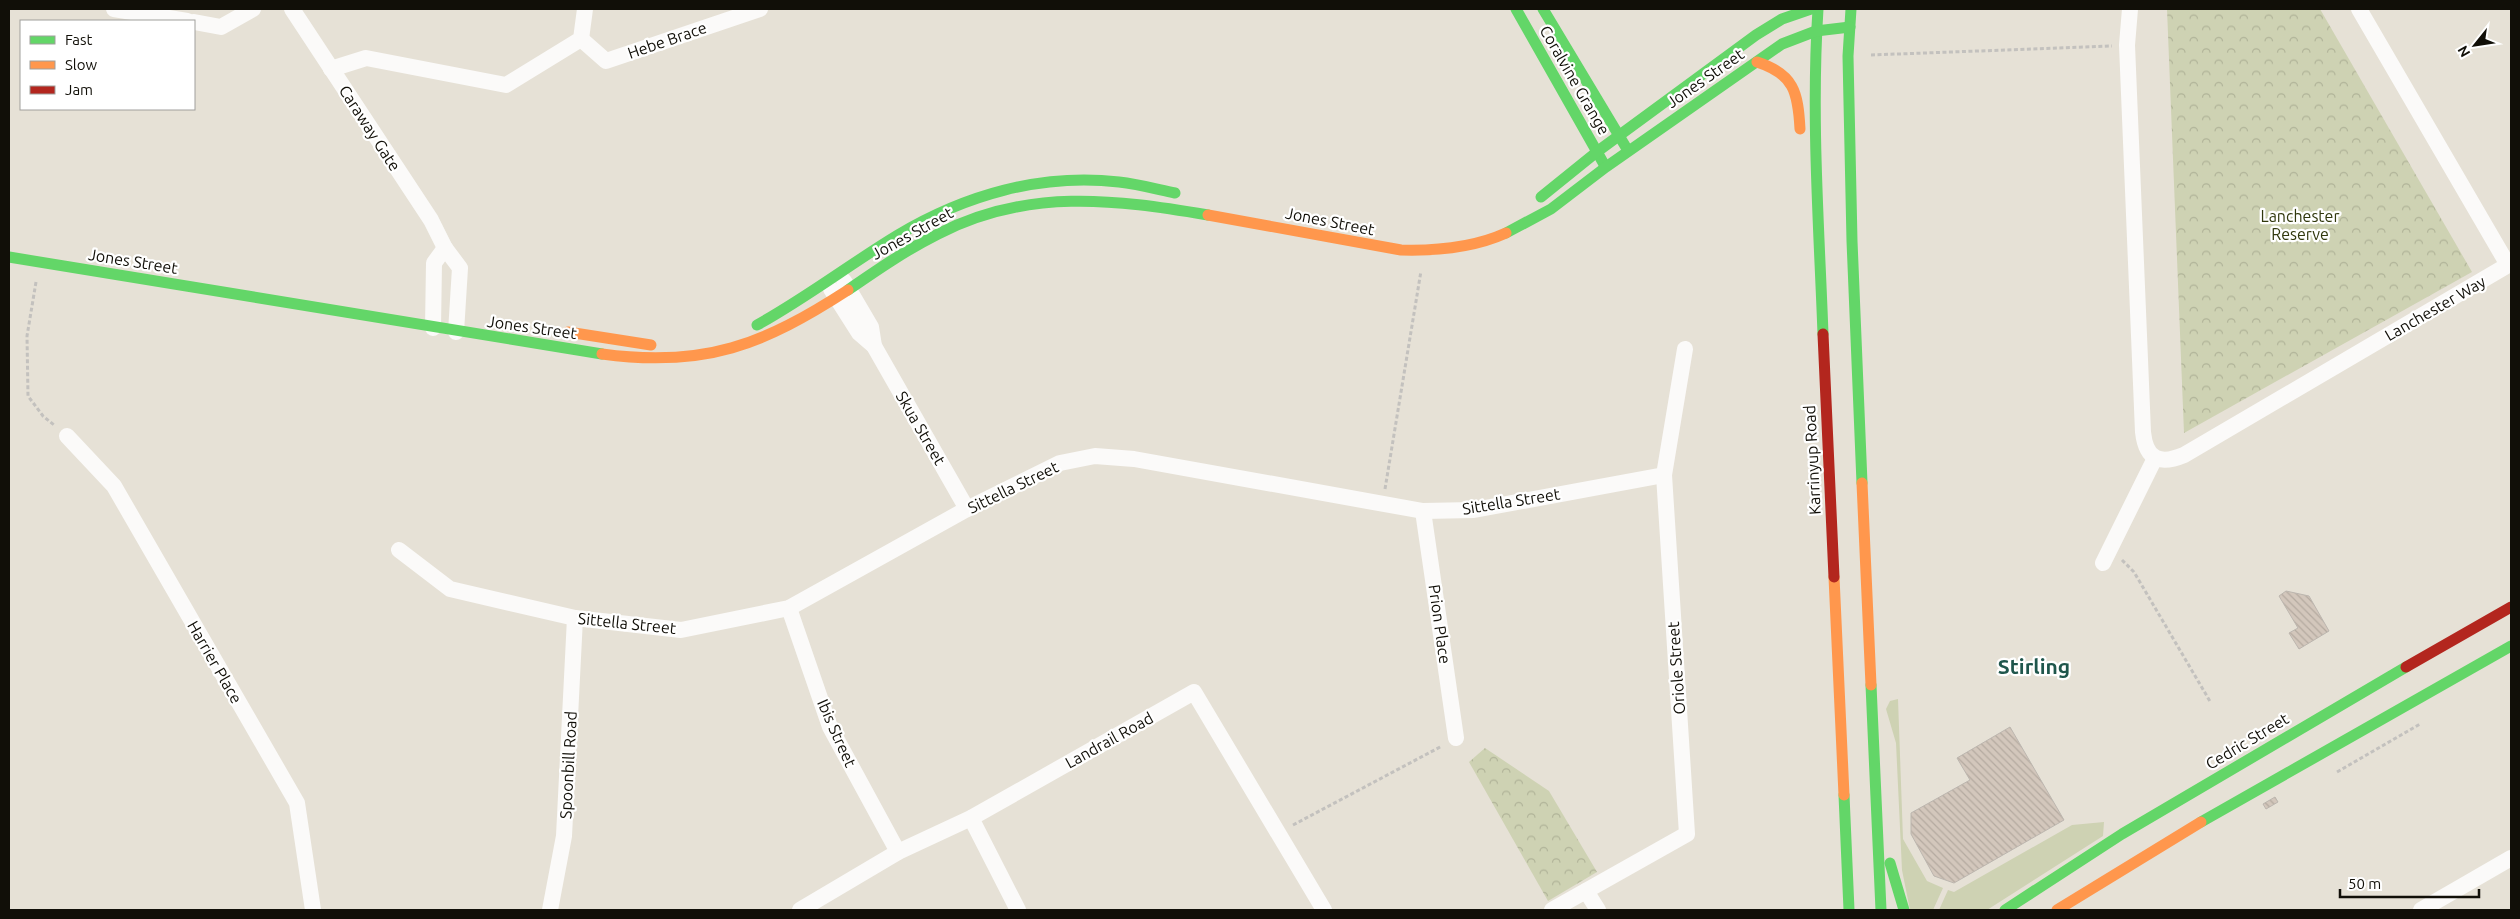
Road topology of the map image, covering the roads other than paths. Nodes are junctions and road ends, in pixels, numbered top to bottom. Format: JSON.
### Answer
{"nodes":[{"id":1,"x":114,"y":9,"type":"edge"},
{"id":2,"x":253,"y":9,"type":"edge"},
{"id":3,"x":292,"y":9,"type":"edge"},
{"id":4,"x":584,"y":9,"type":"edge"},
{"id":5,"x":760,"y":9,"type":"edge"},
{"id":6,"x":1516,"y":9,"type":"edge"},
{"id":7,"x":1543,"y":9,"type":"edge"},
{"id":8,"x":1811,"y":9,"type":"edge"},
{"id":9,"x":1818,"y":9,"type":"edge"},
{"id":10,"x":1851,"y":9,"type":"edge"},
{"id":11,"x":2130,"y":9,"type":"edge"},
{"id":12,"x":2359,"y":9,"type":"edge"},
{"id":13,"x":181,"y":20,"type":"edge"},
{"id":14,"x":195,"y":22,"type":"edge"},
{"id":15,"x":1850,"y":27,"type":"junction"},
{"id":16,"x":1816,"y":31,"type":"junction"},
{"id":17,"x":581,"y":39,"type":"junction"},
{"id":18,"x":1756,"y":62,"type":"junction"},
{"id":19,"x":331,"y":68,"type":"junction"},
{"id":20,"x":1619,"y":136,"type":"junction"},
{"id":21,"x":1598,"y":152,"type":"junction"},
{"id":22,"x":1628,"y":152,"type":"junction"},
{"id":23,"x":1606,"y":167,"type":"junction"},
{"id":24,"x":1816,"y":188,"type":"junction"},
{"id":25,"x":1188,"y":195,"type":"dead end"},
{"id":26,"x":1527,"y":205,"type":"dead end"},
{"id":27,"x":445,"y":248,"type":"junction"},
{"id":28,"x":9,"y":257,"type":"edge"},
{"id":29,"x":834,"y":278,"type":"junction"},
{"id":30,"x":843,"y":294,"type":"junction"},
{"id":31,"x":430,"y":316,"type":"junction"},
{"id":32,"x":461,"y":322,"type":"junction"},
{"id":33,"x":557,"y":330,"type":"dead end"},
{"id":34,"x":706,"y":341,"type":"dead end"},
{"id":35,"x":660,"y":345,"type":"dead end"},
{"id":36,"x":1685,"y":349,"type":"dead end"},
{"id":37,"x":67,"y":436,"type":"road end"},
{"id":38,"x":2155,"y":458,"type":"junction"},
{"id":39,"x":1664,"y":475,"type":"junction"},
{"id":40,"x":967,"y":509,"type":"junction"},
{"id":41,"x":1423,"y":511,"type":"junction"},
{"id":42,"x":399,"y":550,"type":"dead end"},
{"id":43,"x":2106,"y":556,"type":"road end"},
{"id":44,"x":2511,"y":607,"type":"edge"},
{"id":45,"x":789,"y":608,"type":"junction"},
{"id":46,"x":576,"y":618,"type":"junction"},
{"id":47,"x":2511,"y":646,"type":"edge"},
{"id":48,"x":2325,"y":714,"type":"junction"},
{"id":49,"x":2338,"y":734,"type":"junction"},
{"id":50,"x":1456,"y":738,"type":"road end"},
{"id":51,"x":1877,"y":806,"type":"junction"},
{"id":52,"x":971,"y":818,"type":"junction"},
{"id":53,"x":2130,"y":847,"type":"junction"},
{"id":54,"x":898,"y":852,"type":"junction"},
{"id":55,"x":2511,"y":858,"type":"edge"},
{"id":56,"x":1586,"y":891,"type":"junction"},
{"id":57,"x":312,"y":910,"type":"edge"},
{"id":58,"x":550,"y":910,"type":"edge"},
{"id":59,"x":800,"y":910,"type":"edge"},
{"id":60,"x":1018,"y":910,"type":"edge"},
{"id":61,"x":1324,"y":910,"type":"edge"},
{"id":62,"x":1552,"y":910,"type":"edge"},
{"id":63,"x":1598,"y":910,"type":"edge"},
{"id":64,"x":1849,"y":910,"type":"edge"},
{"id":65,"x":1881,"y":910,"type":"edge"},
{"id":66,"x":1904,"y":910,"type":"edge"},
{"id":67,"x":2005,"y":910,"type":"edge"},
{"id":68,"x":2057,"y":910,"type":"edge"},
{"id":69,"x":2421,"y":910,"type":"edge"}],
"edges":[{"from":1,"to":13,"type":"street"},
{"from":2,"to":14,"type":"street"},
{"from":3,"to":19,"type":"street","name":"Caraway Gate"},
{"from":4,"to":17,"type":"street"},
{"from":5,"to":17,"type":"street","name":"Hebe Brace"},
{"from":6,"to":21,"type":"main road","name":"Coralvine Grange"},
{"from":7,"to":20,"type":"main road","name":"Coralvine Grange"},
{"from":8,"to":20,"type":"main road","name":"Jones Street"},
{"from":9,"to":16,"type":"main road","name":"Karrinyup Road"},
{"from":10,"to":15,"type":"main road"},
{"from":11,"to":38,"type":"street"},
{"from":12,"to":38,"type":"street","name":"Lanchester Way"},
{"from":15,"to":16,"type":"main road","name":"Jones Street"},
{"from":15,"to":51,"type":"main road"},
{"from":16,"to":18,"type":"main road","name":"Jones Street"},
{"from":16,"to":24,"type":"main road","name":"Karrinyup Road"},
{"from":17,"to":19,"type":"street"},
{"from":18,"to":22,"type":"main road","name":"Jones Street"},
{"from":18,"to":24,"type":"main road"},
{"from":19,"to":27,"type":"street","name":"Caraway Gate"},
{"from":20,"to":21,"type":"main road","name":"Jones Street"},
{"from":20,"to":22,"type":"main road","name":"Coralvine Grange"},
{"from":21,"to":23,"type":"main road","name":"Coralvine Grange"},
{"from":21,"to":26,"type":"main road","name":"Jones Street"},
{"from":22,"to":23,"type":"main road","name":"Jones Street"},
{"from":23,"to":30,"type":"main road","name":"Jones Street"},
{"from":24,"to":64,"type":"main road","name":"Karrinyup Road"},
{"from":25,"to":29,"type":"main road","name":"Jones Street"},
{"from":27,"to":31,"type":"street"},
{"from":27,"to":32,"type":"street","name":"Caraway Gate"},
{"from":28,"to":31,"type":"main road","name":"Jones Street"},
{"from":29,"to":30,"type":"street","name":"Skua Street"},
{"from":29,"to":34,"type":"main road","name":"Jones Street"},
{"from":30,"to":32,"type":"main road","name":"Jones Street"},
{"from":30,"to":40,"type":"street","name":"Skua Street"},
{"from":31,"to":32,"type":"main road","name":"Jones Street"},
{"from":31,"to":32,"type":"main road","name":"Jones Street"},
{"from":33,"to":35,"type":"main road","name":"Jones Street"},
{"from":36,"to":39,"type":"street","name":"Oriole Street"},
{"from":37,"to":57,"type":"street","name":"Harrier Place"},
{"from":38,"to":43,"type":"street"},
{"from":39,"to":41,"type":"street","name":"Sittella Street"},
{"from":39,"to":56,"type":"street","name":"Oriole Street"},
{"from":40,"to":41,"type":"street","name":"Sittella Street"},
{"from":40,"to":45,"type":"street","name":"Sittella Street"},
{"from":41,"to":50,"type":"street","name":"Prion Place"},
{"from":42,"to":46,"type":"street","name":"Sittella Street"},
{"from":44,"to":48,"type":"main road","name":"Cedric Street"},
{"from":45,"to":46,"type":"street","name":"Sittella Street"},
{"from":45,"to":54,"type":"street","name":"Ibis Street"},
{"from":46,"to":58,"type":"street","name":"Spoonbill Road"},
{"from":47,"to":49,"type":"main road","name":"Cedric Street"},
{"from":48,"to":49,"type":"main road"},
{"from":48,"to":53,"type":"main road","name":"Cedric Street"},
{"from":49,"to":53,"type":"main road","name":"Cedric Street"},
{"from":51,"to":65,"type":"main road"},
{"from":51,"to":66,"type":"main road"},
{"from":52,"to":54,"type":"street","name":"Landrail Road"},
{"from":52,"to":60,"type":"street"},
{"from":52,"to":61,"type":"street","name":"Landrail Road"},
{"from":53,"to":67,"type":"main road","name":"Cedric Street"},
{"from":53,"to":68,"type":"main road","name":"Cedric Street"},
{"from":54,"to":59,"type":"street","name":"Landrail Road"},
{"from":55,"to":69,"type":"street"},
{"from":56,"to":62,"type":"street","name":"Oriole Street"},
{"from":56,"to":63,"type":"street"}]}
